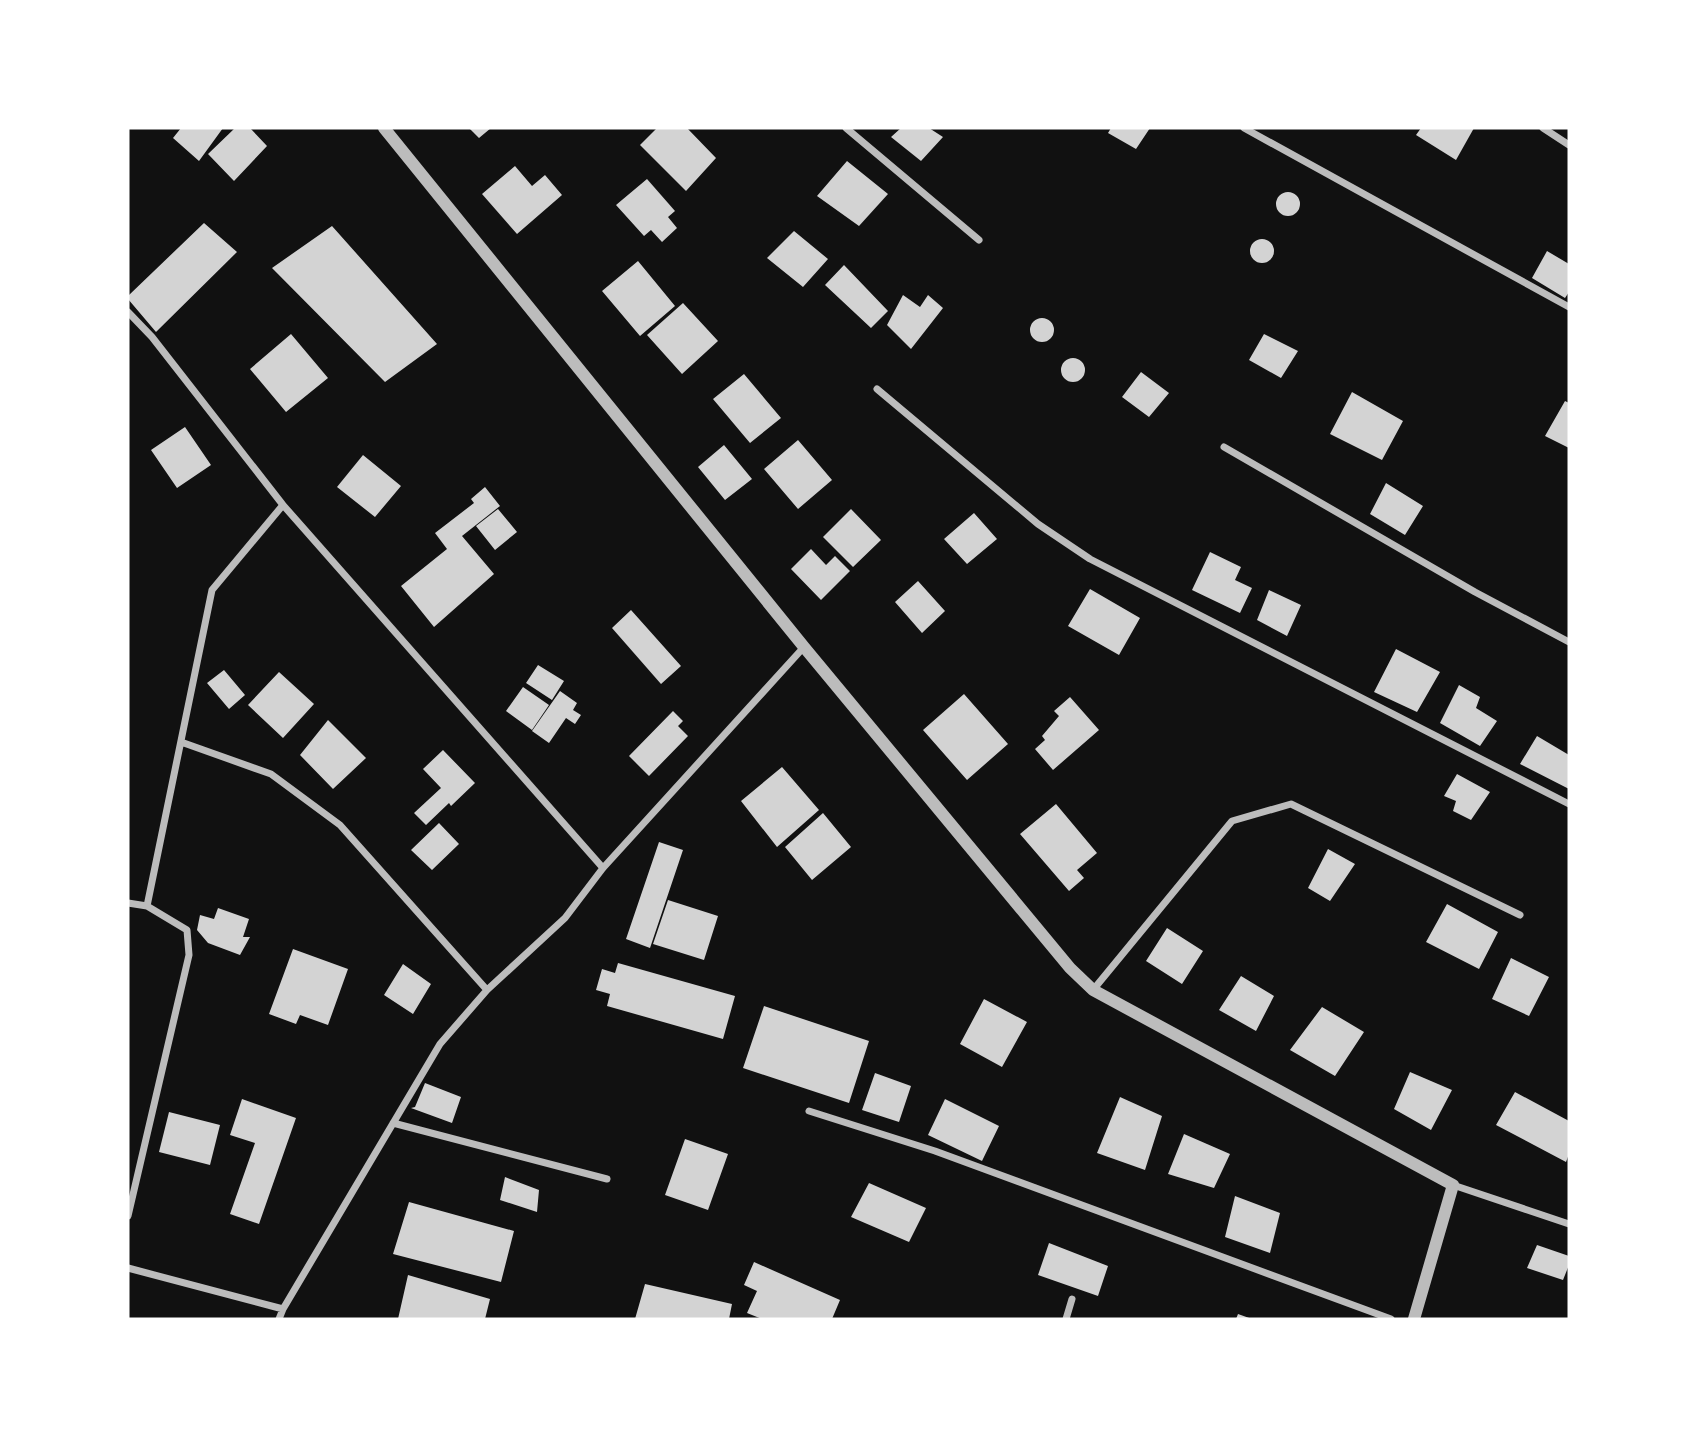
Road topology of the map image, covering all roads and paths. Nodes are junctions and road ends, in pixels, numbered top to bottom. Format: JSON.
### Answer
{"nodes":[{"id":1,"x":384,"y":128,"type":"edge"},
{"id":2,"x":846,"y":128,"type":"edge"},
{"id":3,"x":1244,"y":128,"type":"edge"},
{"id":4,"x":1542,"y":128,"type":"edge"},
{"id":5,"x":1569,"y":145,"type":"edge"},
{"id":6,"x":979,"y":240,"type":"dead end"},
{"id":7,"x":1569,"y":307,"type":"edge"},
{"id":8,"x":128,"y":312,"type":"edge"},
{"id":9,"x":877,"y":389,"type":"dead end"},
{"id":10,"x":1224,"y":447,"type":"dead end"},
{"id":11,"x":283,"y":505,"type":"junction"},
{"id":12,"x":1569,"y":642,"type":"edge"},
{"id":13,"x":804,"y":647,"type":"junction"},
{"id":14,"x":181,"y":742,"type":"junction"},
{"id":15,"x":1569,"y":804,"type":"edge"},
{"id":16,"x":603,"y":868,"type":"junction"},
{"id":17,"x":128,"y":903,"type":"edge"},
{"id":18,"x":147,"y":906,"type":"junction"},
{"id":19,"x":1520,"y":915,"type":"dead end"},
{"id":20,"x":487,"y":990,"type":"junction"},
{"id":21,"x":1094,"y":990,"type":"junction"},
{"id":22,"x":808,"y":1111,"type":"dead end"},
{"id":23,"x":393,"y":1122,"type":"junction"},
{"id":24,"x":607,"y":1179,"type":"dead end"},
{"id":25,"x":1453,"y":1185,"type":"junction"},
{"id":26,"x":128,"y":1216,"type":"edge"},
{"id":27,"x":1569,"y":1224,"type":"edge"},
{"id":28,"x":128,"y":1268,"type":"edge"},
{"id":29,"x":1072,"y":1299,"type":"dead end"},
{"id":30,"x":282,"y":1309,"type":"junction"},
{"id":31,"x":279,"y":1319,"type":"edge"},
{"id":32,"x":1066,"y":1319,"type":"edge"},
{"id":33,"x":1391,"y":1319,"type":"edge"},
{"id":34,"x":1414,"y":1319,"type":"edge"}],
"edges":[{"from":1,"to":13,"type":"street"},
{"from":2,"to":6,"type":"street"},
{"from":3,"to":7,"type":"street"},
{"from":4,"to":5,"type":"street"},
{"from":8,"to":11,"type":"street"},
{"from":9,"to":15,"type":"street"},
{"from":10,"to":12,"type":"street"},
{"from":11,"to":14,"type":"street"},
{"from":11,"to":16,"type":"street"},
{"from":13,"to":16,"type":"street"},
{"from":13,"to":21,"type":"street"},
{"from":14,"to":18,"type":"street"},
{"from":14,"to":20,"type":"street"},
{"from":16,"to":20,"type":"street"},
{"from":17,"to":18,"type":"street"},
{"from":18,"to":26,"type":"street"},
{"from":19,"to":21,"type":"street"},
{"from":20,"to":23,"type":"street"},
{"from":21,"to":25,"type":"street"},
{"from":22,"to":33,"type":"street"},
{"from":23,"to":24,"type":"street"},
{"from":23,"to":30,"type":"street"},
{"from":25,"to":27,"type":"street"},
{"from":25,"to":34,"type":"street"},
{"from":28,"to":30,"type":"street"},
{"from":29,"to":32,"type":"street"},
{"from":30,"to":31,"type":"street"}]}
